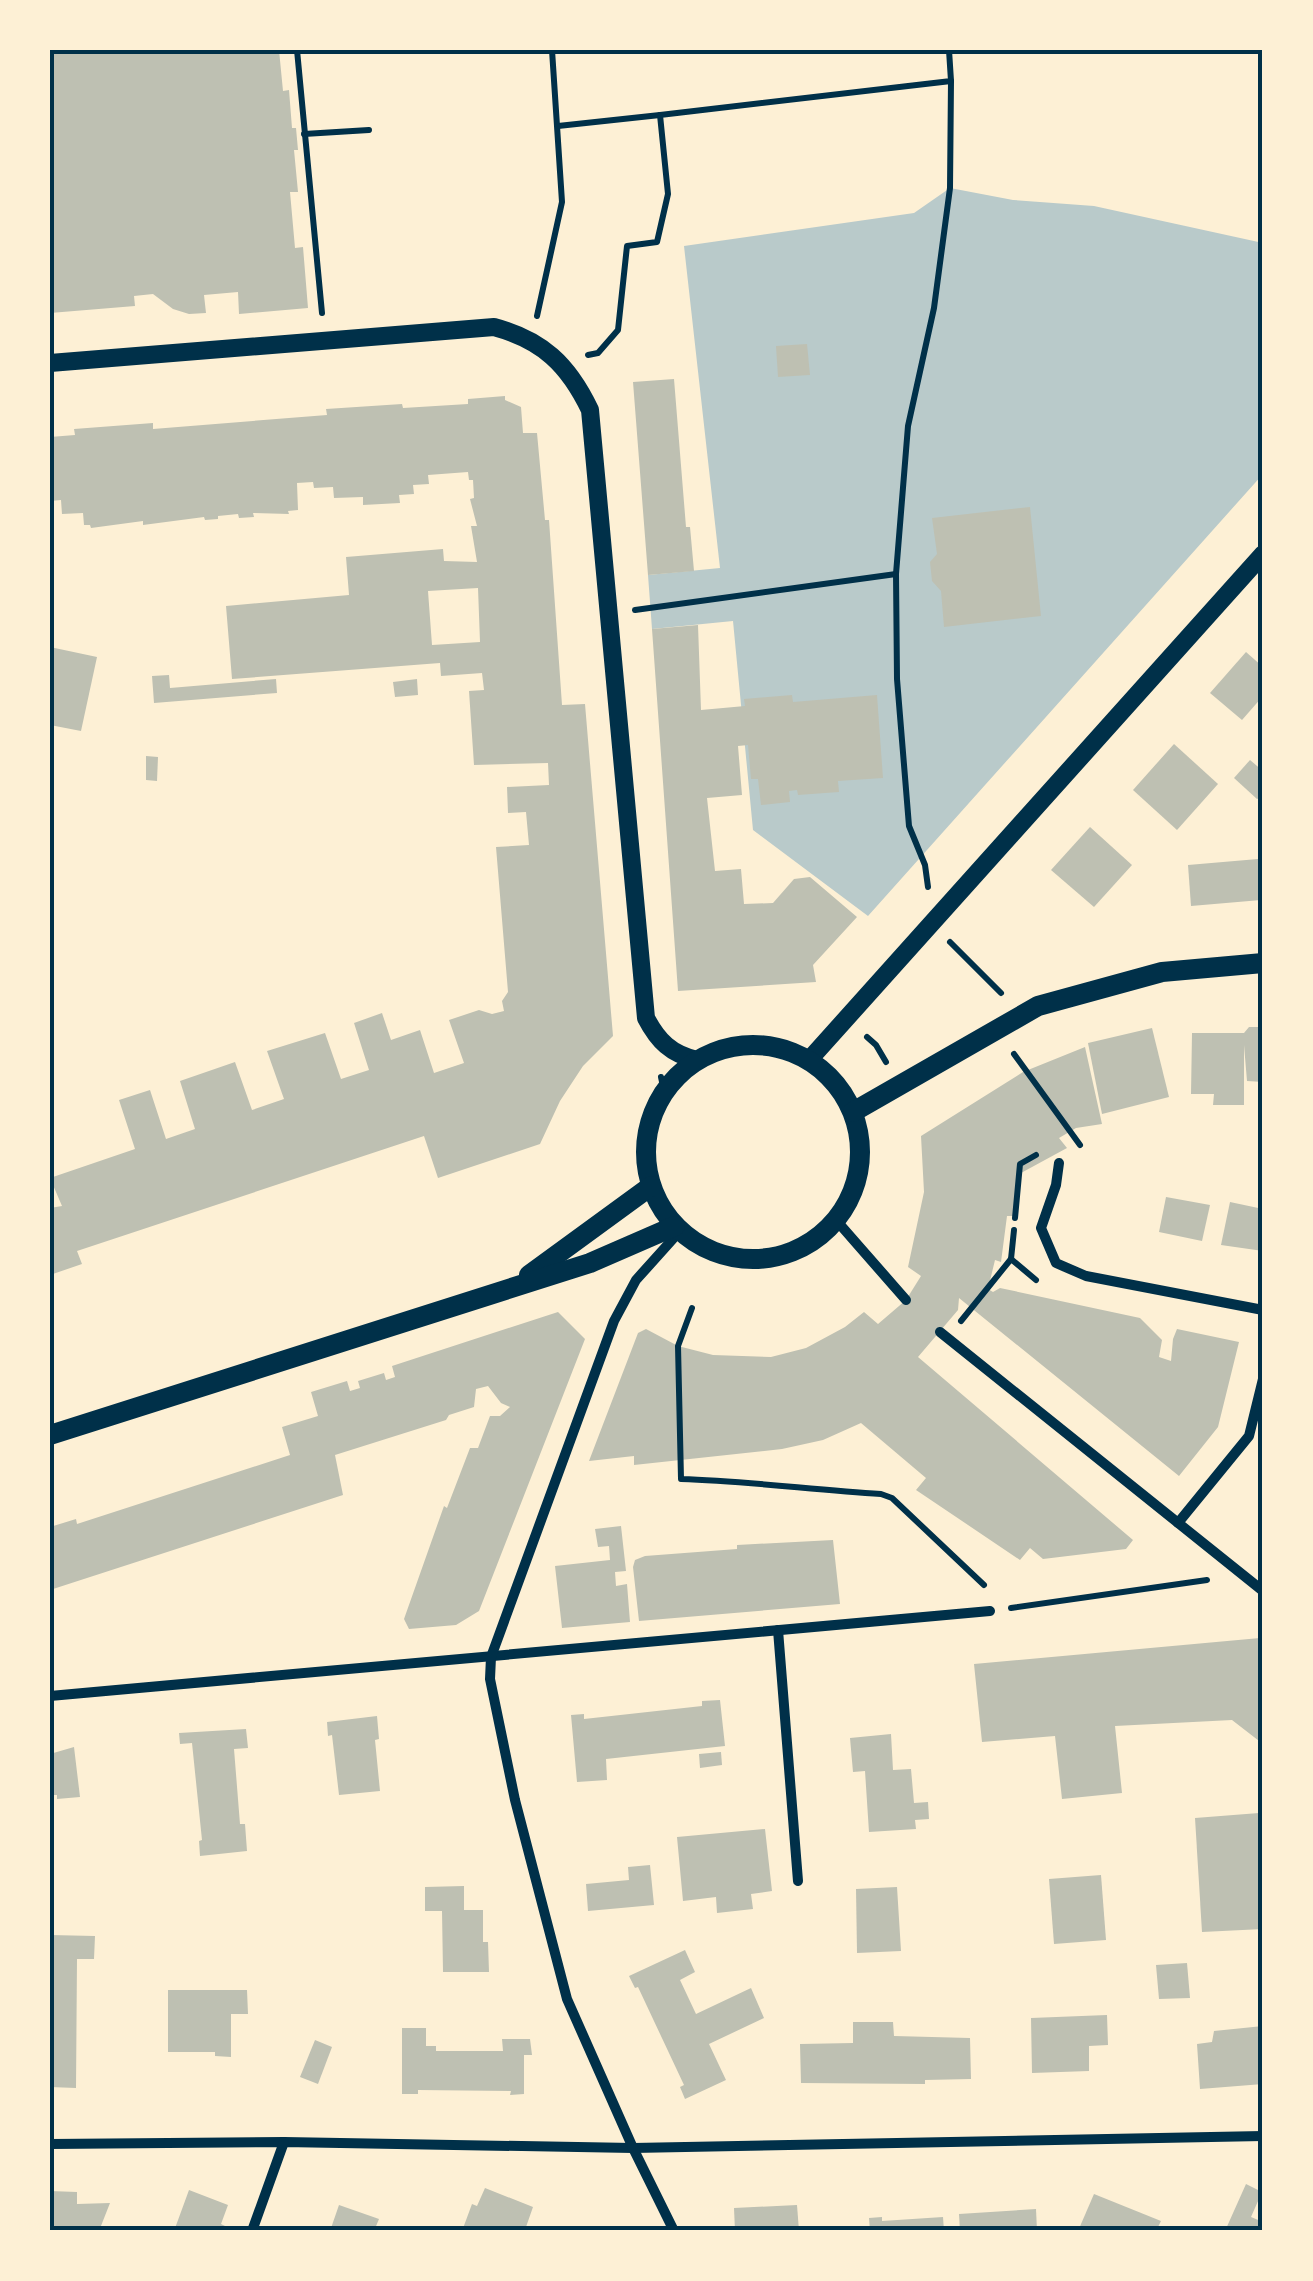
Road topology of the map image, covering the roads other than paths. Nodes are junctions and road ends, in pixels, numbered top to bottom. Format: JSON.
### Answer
{"nodes":[{"id":1,"x":50,"y":363,"type":"edge"},
{"id":2,"x":1263,"y":554,"type":"edge"},
{"id":3,"x":1263,"y":963,"type":"edge"},
{"id":4,"x":697,"y":1060,"type":"junction"},
{"id":5,"x":810,"y":1060,"type":"junction"},
{"id":6,"x":853,"y":1112,"type":"junction"},
{"id":7,"x":1059,"y":1163,"type":"dead end"},
{"id":8,"x":651,"y":1186,"type":"junction"},
{"id":9,"x":836,"y":1220,"type":"junction"},
{"id":10,"x":678,"y":1229,"type":"junction"},
{"id":11,"x":511,"y":1288,"type":"junction"},
{"id":12,"x":906,"y":1300,"type":"dead end"},
{"id":13,"x":1263,"y":1310,"type":"edge"},
{"id":14,"x":943,"y":1335,"type":"road end"},
{"id":15,"x":1263,"y":1378,"type":"edge"},
{"id":16,"x":50,"y":1435,"type":"edge"},
{"id":17,"x":1178,"y":1523,"type":"junction"},
{"id":18,"x":1263,"y":1592,"type":"edge"},
{"id":19,"x":990,"y":1611,"type":"road end"},
{"id":20,"x":778,"y":1630,"type":"junction"},
{"id":21,"x":491,"y":1656,"type":"junction"},
{"id":22,"x":50,"y":1696,"type":"edge"},
{"id":23,"x":798,"y":1882,"type":"dead end"},
{"id":24,"x":1263,"y":2136,"type":"edge"},
{"id":25,"x":284,"y":2142,"type":"junction"},
{"id":26,"x":50,"y":2144,"type":"edge"},
{"id":27,"x":632,"y":2148,"type":"junction"},
{"id":28,"x":252,"y":2231,"type":"edge"},
{"id":29,"x":674,"y":2231,"type":"edge"}],
"edges":[{"from":1,"to":4,"type":"street"},
{"from":2,"to":5,"type":"street"},
{"from":3,"to":6,"type":"main road"},
{"from":4,"to":5,"type":"main road"},
{"from":4,"to":8,"type":"main road"},
{"from":5,"to":6,"type":"main road"},
{"from":6,"to":9,"type":"main road"},
{"from":7,"to":13,"type":"street"},
{"from":8,"to":10,"type":"main road"},
{"from":8,"to":11,"type":"main road"},
{"from":9,"to":10,"type":"main road"},
{"from":9,"to":12,"type":"street"},
{"from":10,"to":11,"type":"main road"},
{"from":10,"to":21,"type":"street"},
{"from":11,"to":16,"type":"main road"},
{"from":14,"to":17,"type":"street"},
{"from":15,"to":17,"type":"street"},
{"from":17,"to":18,"type":"street"},
{"from":19,"to":20,"type":"street"},
{"from":20,"to":21,"type":"street"},
{"from":20,"to":23,"type":"street"},
{"from":21,"to":22,"type":"street"},
{"from":21,"to":27,"type":"street"},
{"from":24,"to":27,"type":"street"},
{"from":25,"to":26,"type":"street"},
{"from":25,"to":27,"type":"street"},
{"from":25,"to":28,"type":"street"},
{"from":27,"to":29,"type":"street"}]}
